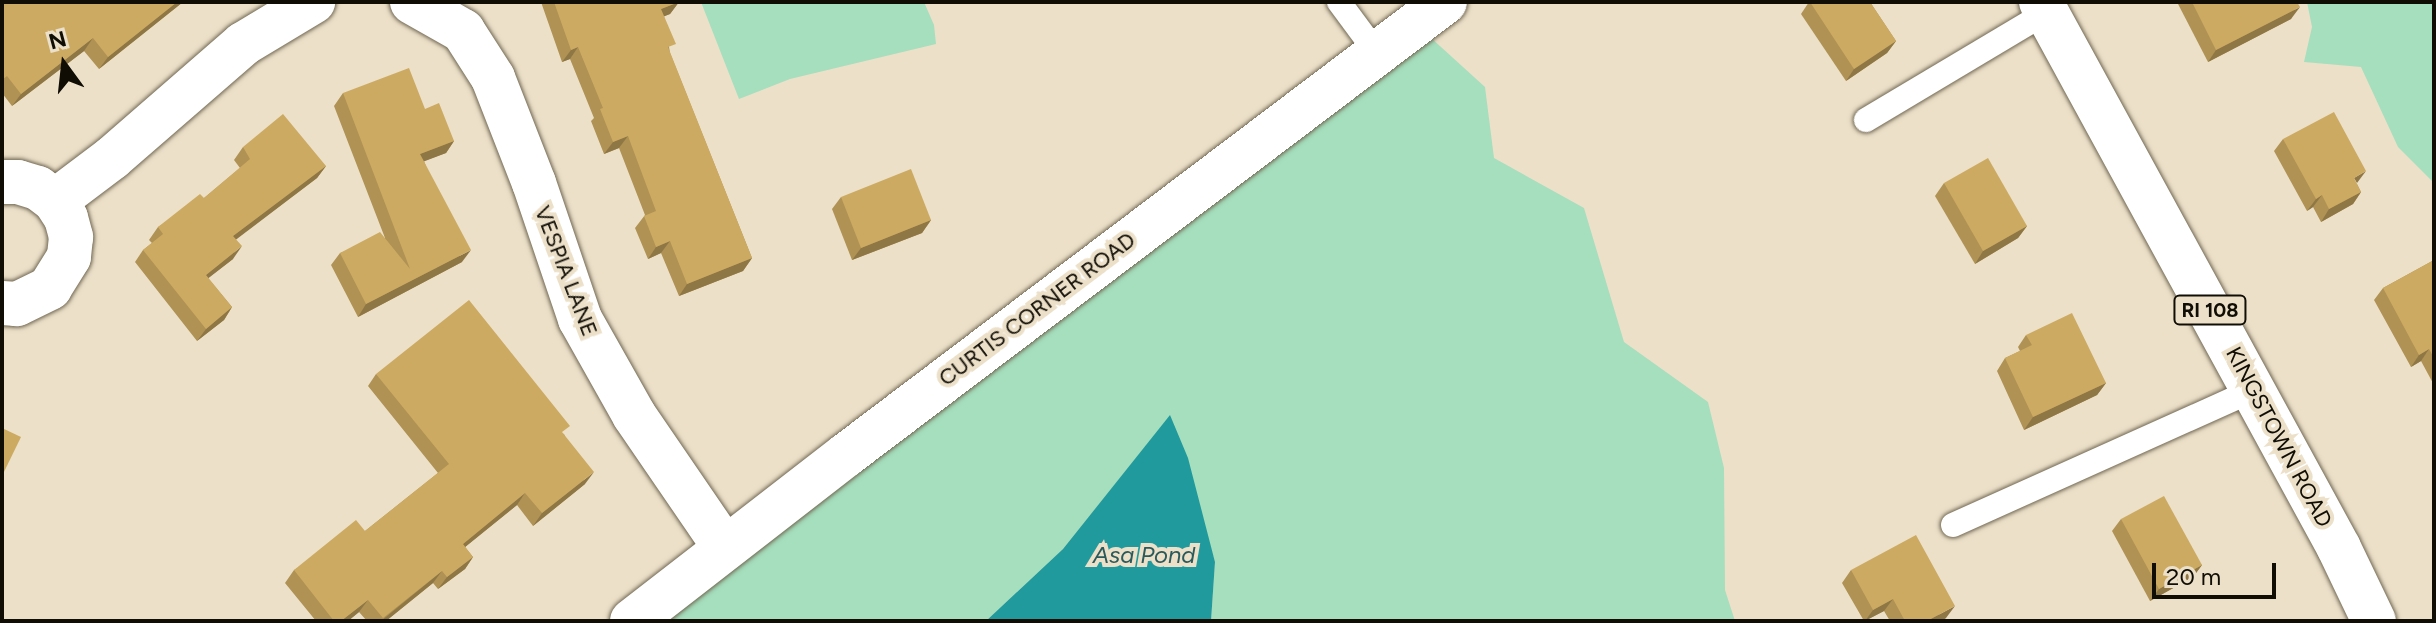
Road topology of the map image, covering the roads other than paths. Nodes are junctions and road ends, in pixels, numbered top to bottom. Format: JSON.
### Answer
{"nodes":[{"id":1,"x":313,"y":2,"type":"edge"},
{"id":2,"x":412,"y":2,"type":"edge"},
{"id":3,"x":1339,"y":2,"type":"edge"},
{"id":4,"x":1445,"y":2,"type":"edge"},
{"id":5,"x":2044,"y":7,"type":"edge"},
{"id":6,"x":1376,"y":52,"type":"junction"},
{"id":7,"x":1866,"y":120,"type":"dead end"},
{"id":8,"x":2,"y":182,"type":"edge"},
{"id":9,"x":55,"y":201,"type":"junction"},
{"id":10,"x":2,"y":303,"type":"edge"},
{"id":11,"x":2254,"y":390,"type":"junction"},
{"id":12,"x":1953,"y":525,"type":"dead end"},
{"id":13,"x":725,"y":548,"type":"junction"},
{"id":14,"x":632,"y":621,"type":"edge"},
{"id":15,"x":2374,"y":621,"type":"edge"}],
"edges":[{"from":1,"to":9,"type":"street"},
{"from":2,"to":13,"type":"street","name":"VESPIA LANE"},
{"from":3,"to":6,"type":"lane"},
{"from":4,"to":6,"type":"street","name":"CURTIS CORNER ROAD"},
{"from":5,"to":7,"type":"lane"},
{"from":5,"to":11,"type":"street","name":"KINGSTOWN ROAD","number":"RI 108"},
{"from":6,"to":13,"type":"street","name":"CURTIS CORNER ROAD"},
{"from":8,"to":9,"type":"street"},
{"from":9,"to":10,"type":"street"},
{"from":11,"to":12,"type":"lane"},
{"from":11,"to":15,"type":"street","name":"KINGSTOWN ROAD","number":"RI 108"},
{"from":13,"to":14,"type":"street","name":"CURTIS CORNER ROAD"}]}
